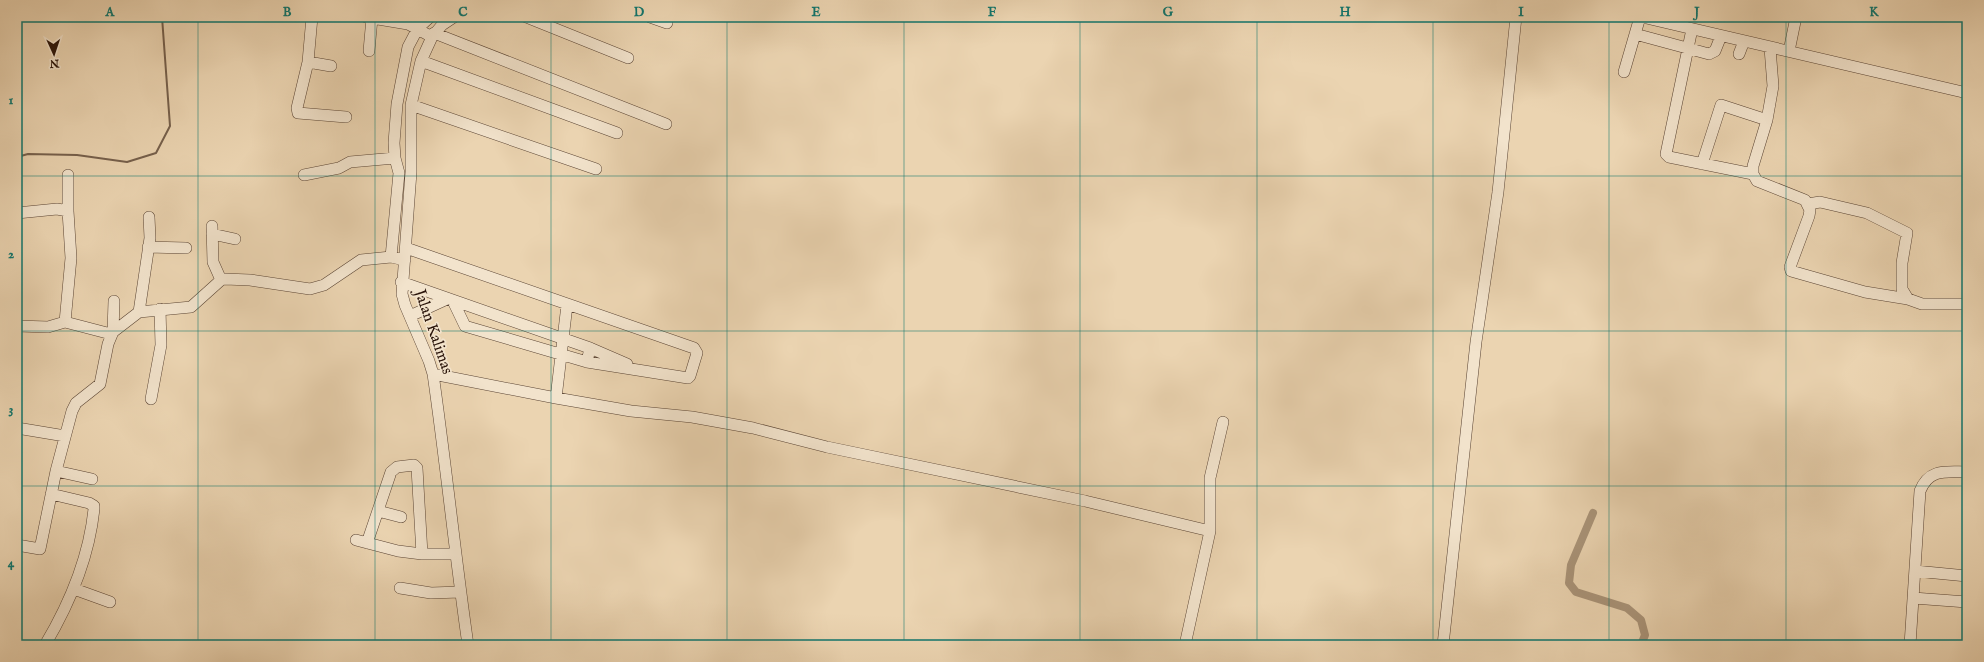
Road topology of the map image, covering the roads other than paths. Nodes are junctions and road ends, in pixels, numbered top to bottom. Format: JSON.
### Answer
{"nodes":[{"id":1,"x":312,"y":17,"type":"edge"},
{"id":2,"x":369,"y":17,"type":"edge"},
{"id":3,"x":430,"y":17,"type":"edge"},
{"id":4,"x":454,"y":17,"type":"edge"},
{"id":5,"x":526,"y":17,"type":"edge"},
{"id":6,"x":650,"y":17,"type":"edge"},
{"id":7,"x":1516,"y":17,"type":"edge"},
{"id":8,"x":1641,"y":17,"type":"edge"},
{"id":9,"x":1796,"y":17,"type":"edge"},
{"id":10,"x":667,"y":24,"type":"dead end"},
{"id":11,"x":1692,"y":29,"type":"junction"},
{"id":12,"x":426,"y":33,"type":"junction"},
{"id":13,"x":1635,"y":34,"type":"junction"},
{"id":14,"x":1721,"y":36,"type":"junction"},
{"id":15,"x":1744,"y":41,"type":"junction"},
{"id":16,"x":1687,"y":49,"type":"junction"},
{"id":17,"x":1779,"y":49,"type":"junction"},
{"id":18,"x":369,"y":51,"type":"dead end"},
{"id":19,"x":1739,"y":54,"type":"dead end"},
{"id":20,"x":628,"y":58,"type":"dead end"},
{"id":21,"x":421,"y":61,"type":"junction"},
{"id":22,"x":308,"y":62,"type":"junction"},
{"id":23,"x":331,"y":66,"type":"dead end"},
{"id":24,"x":1624,"y":72,"type":"dead end"},
{"id":25,"x":1967,"y":93,"type":"edge"},
{"id":26,"x":411,"y":105,"type":"junction"},
{"id":27,"x":346,"y":117,"type":"dead end"},
{"id":28,"x":1767,"y":120,"type":"junction"},
{"id":29,"x":666,"y":124,"type":"dead end"},
{"id":30,"x":617,"y":133,"type":"dead end"},
{"id":31,"x":395,"y":158,"type":"junction"},
{"id":32,"x":1702,"y":164,"type":"junction"},
{"id":33,"x":596,"y":169,"type":"dead end"},
{"id":34,"x":1753,"y":174,"type":"junction"},
{"id":35,"x":68,"y":175,"type":"dead end"},
{"id":36,"x":304,"y":175,"type":"dead end"},
{"id":37,"x":1808,"y":204,"type":"junction"},
{"id":38,"x":68,"y":211,"type":"junction"},
{"id":39,"x":17,"y":213,"type":"edge"},
{"id":40,"x":149,"y":217,"type":"dead end"},
{"id":41,"x":235,"y":239,"type":"dead end"},
{"id":42,"x":148,"y":248,"type":"junction"},
{"id":43,"x":186,"y":248,"type":"dead end"},
{"id":44,"x":399,"y":257,"type":"junction"},
{"id":45,"x":221,"y":280,"type":"junction"},
{"id":46,"x":401,"y":282,"type":"junction"},
{"id":47,"x":1908,"y":299,"type":"junction"},
{"id":48,"x":450,"y":300,"type":"junction"},
{"id":49,"x":114,"y":301,"type":"dead end"},
{"id":50,"x":1967,"y":304,"type":"edge"},
{"id":51,"x":567,"y":305,"type":"junction"},
{"id":52,"x":160,"y":309,"type":"junction"},
{"id":53,"x":139,"y":312,"type":"junction"},
{"id":54,"x":410,"y":316,"type":"junction"},
{"id":55,"x":65,"y":322,"type":"junction"},
{"id":56,"x":17,"y":326,"type":"edge"},
{"id":57,"x":112,"y":333,"type":"junction"},
{"id":58,"x":563,"y":339,"type":"junction"},
{"id":59,"x":590,"y":348,"type":"junction"},
{"id":60,"x":562,"y":356,"type":"junction"},
{"id":61,"x":587,"y":362,"type":"junction"},
{"id":62,"x":643,"y":371,"type":"junction"},
{"id":63,"x":433,"y":374,"type":"junction"},
{"id":64,"x":556,"y":398,"type":"junction"},
{"id":65,"x":151,"y":399,"type":"dead end"},
{"id":66,"x":1223,"y":422,"type":"dead end"},
{"id":67,"x":17,"y":428,"type":"edge"},
{"id":68,"x":64,"y":436,"type":"junction"},
{"id":69,"x":56,"y":471,"type":"junction"},
{"id":70,"x":1967,"y":472,"type":"edge"},
{"id":71,"x":92,"y":479,"type":"dead end"},
{"id":72,"x":51,"y":494,"type":"junction"},
{"id":73,"x":378,"y":511,"type":"junction"},
{"id":74,"x":401,"y":516,"type":"dead end"},
{"id":75,"x":1210,"y":531,"type":"junction"},
{"id":76,"x":356,"y":540,"type":"dead end"},
{"id":77,"x":367,"y":543,"type":"junction"},
{"id":78,"x":17,"y":545,"type":"edge"},
{"id":79,"x":422,"y":554,"type":"junction"},
{"id":80,"x":456,"y":554,"type":"junction"},
{"id":81,"x":1919,"y":571,"type":"junction"},
{"id":82,"x":1967,"y":576,"type":"edge"},
{"id":83,"x":400,"y":588,"type":"dead end"},
{"id":84,"x":74,"y":589,"type":"junction"},
{"id":85,"x":460,"y":592,"type":"junction"},
{"id":86,"x":1917,"y":599,"type":"junction"},
{"id":87,"x":110,"y":602,"type":"dead end"},
{"id":88,"x":1967,"y":602,"type":"edge"},
{"id":89,"x":45,"y":645,"type":"edge"},
{"id":90,"x":468,"y":645,"type":"edge"},
{"id":91,"x":1185,"y":645,"type":"edge"},
{"id":92,"x":1443,"y":645,"type":"edge"},
{"id":93,"x":1910,"y":645,"type":"edge"}],
"edges":[{"from":1,"to":22,"type":"street"},
{"from":2,"to":12,"type":"street"},
{"from":2,"to":18,"type":"street"},
{"from":3,"to":12,"type":"street"},
{"from":4,"to":12,"type":"street","name":"Jalan Kalimas"},
{"from":5,"to":20,"type":"street"},
{"from":6,"to":10,"type":"street"},
{"from":7,"to":92,"type":"street"},
{"from":8,"to":11,"type":"street"},
{"from":8,"to":13,"type":"street"},
{"from":9,"to":17,"type":"street"},
{"from":11,"to":14,"type":"street"},
{"from":11,"to":16,"type":"street"},
{"from":12,"to":21,"type":"street","name":"Jalan Kalimas"},
{"from":12,"to":29,"type":"street"},
{"from":12,"to":31,"type":"street"},
{"from":13,"to":16,"type":"street"},
{"from":13,"to":24,"type":"street"},
{"from":14,"to":15,"type":"street"},
{"from":14,"to":16,"type":"street"},
{"from":15,"to":17,"type":"street"},
{"from":15,"to":19,"type":"street"},
{"from":16,"to":32,"type":"street"},
{"from":17,"to":25,"type":"street"},
{"from":17,"to":28,"type":"street"},
{"from":21,"to":26,"type":"street","name":"Jalan Kalimas"},
{"from":21,"to":30,"type":"street"},
{"from":22,"to":23,"type":"street"},
{"from":22,"to":27,"type":"street"},
{"from":26,"to":33,"type":"street"},
{"from":26,"to":44,"type":"street","name":"Jalan Kalimas"},
{"from":28,"to":32,"type":"street"},
{"from":28,"to":34,"type":"street"},
{"from":31,"to":36,"type":"street"},
{"from":31,"to":44,"type":"street"},
{"from":32,"to":34,"type":"street"},
{"from":34,"to":37,"type":"street"},
{"from":35,"to":38,"type":"street"},
{"from":37,"to":47,"type":"street"},
{"from":37,"to":47,"type":"street"},
{"from":38,"to":39,"type":"street"},
{"from":38,"to":55,"type":"street"},
{"from":40,"to":42,"type":"street"},
{"from":41,"to":45,"type":"street"},
{"from":42,"to":43,"type":"street"},
{"from":42,"to":53,"type":"street"},
{"from":44,"to":45,"type":"street"},
{"from":44,"to":46,"type":"street","name":"Jalan Kalimas"},
{"from":44,"to":51,"type":"street"},
{"from":45,"to":52,"type":"street"},
{"from":46,"to":48,"type":"street"},
{"from":46,"to":54,"type":"street","name":"Jalan Kalimas"},
{"from":47,"to":50,"type":"street"},
{"from":48,"to":54,"type":"street"},
{"from":48,"to":58,"type":"street"},
{"from":48,"to":60,"type":"street"},
{"from":49,"to":57,"type":"street"},
{"from":51,"to":58,"type":"street"},
{"from":51,"to":62,"type":"street"},
{"from":52,"to":53,"type":"street"},
{"from":52,"to":65,"type":"street"},
{"from":53,"to":57,"type":"street"},
{"from":54,"to":63,"type":"street","name":"Jalan Kalimas"},
{"from":55,"to":56,"type":"street"},
{"from":55,"to":57,"type":"street"},
{"from":57,"to":68,"type":"street"},
{"from":58,"to":59,"type":"street"},
{"from":58,"to":60,"type":"street"},
{"from":59,"to":61,"type":"street"},
{"from":59,"to":62,"type":"street"},
{"from":60,"to":61,"type":"street"},
{"from":60,"to":64,"type":"street"},
{"from":61,"to":62,"type":"street"},
{"from":63,"to":64,"type":"street"},
{"from":63,"to":80,"type":"street","name":"Jalan Kalimas"},
{"from":64,"to":75,"type":"street"},
{"from":66,"to":75,"type":"street"},
{"from":67,"to":68,"type":"street"},
{"from":68,"to":69,"type":"street"},
{"from":69,"to":71,"type":"street"},
{"from":69,"to":72,"type":"street"},
{"from":70,"to":81,"type":"street"},
{"from":72,"to":78,"type":"street"},
{"from":72,"to":84,"type":"street"},
{"from":73,"to":74,"type":"street"},
{"from":73,"to":77,"type":"street"},
{"from":73,"to":79,"type":"street"},
{"from":75,"to":91,"type":"street"},
{"from":76,"to":77,"type":"street"},
{"from":77,"to":79,"type":"street"},
{"from":79,"to":80,"type":"street"},
{"from":80,"to":85,"type":"street","name":"Jalan Kalimas"},
{"from":81,"to":82,"type":"street"},
{"from":81,"to":86,"type":"street"},
{"from":83,"to":85,"type":"street"},
{"from":84,"to":87,"type":"street"},
{"from":84,"to":89,"type":"street"},
{"from":85,"to":90,"type":"street","name":"Jalan Kalimas"},
{"from":86,"to":88,"type":"street"},
{"from":86,"to":93,"type":"street"}]}
